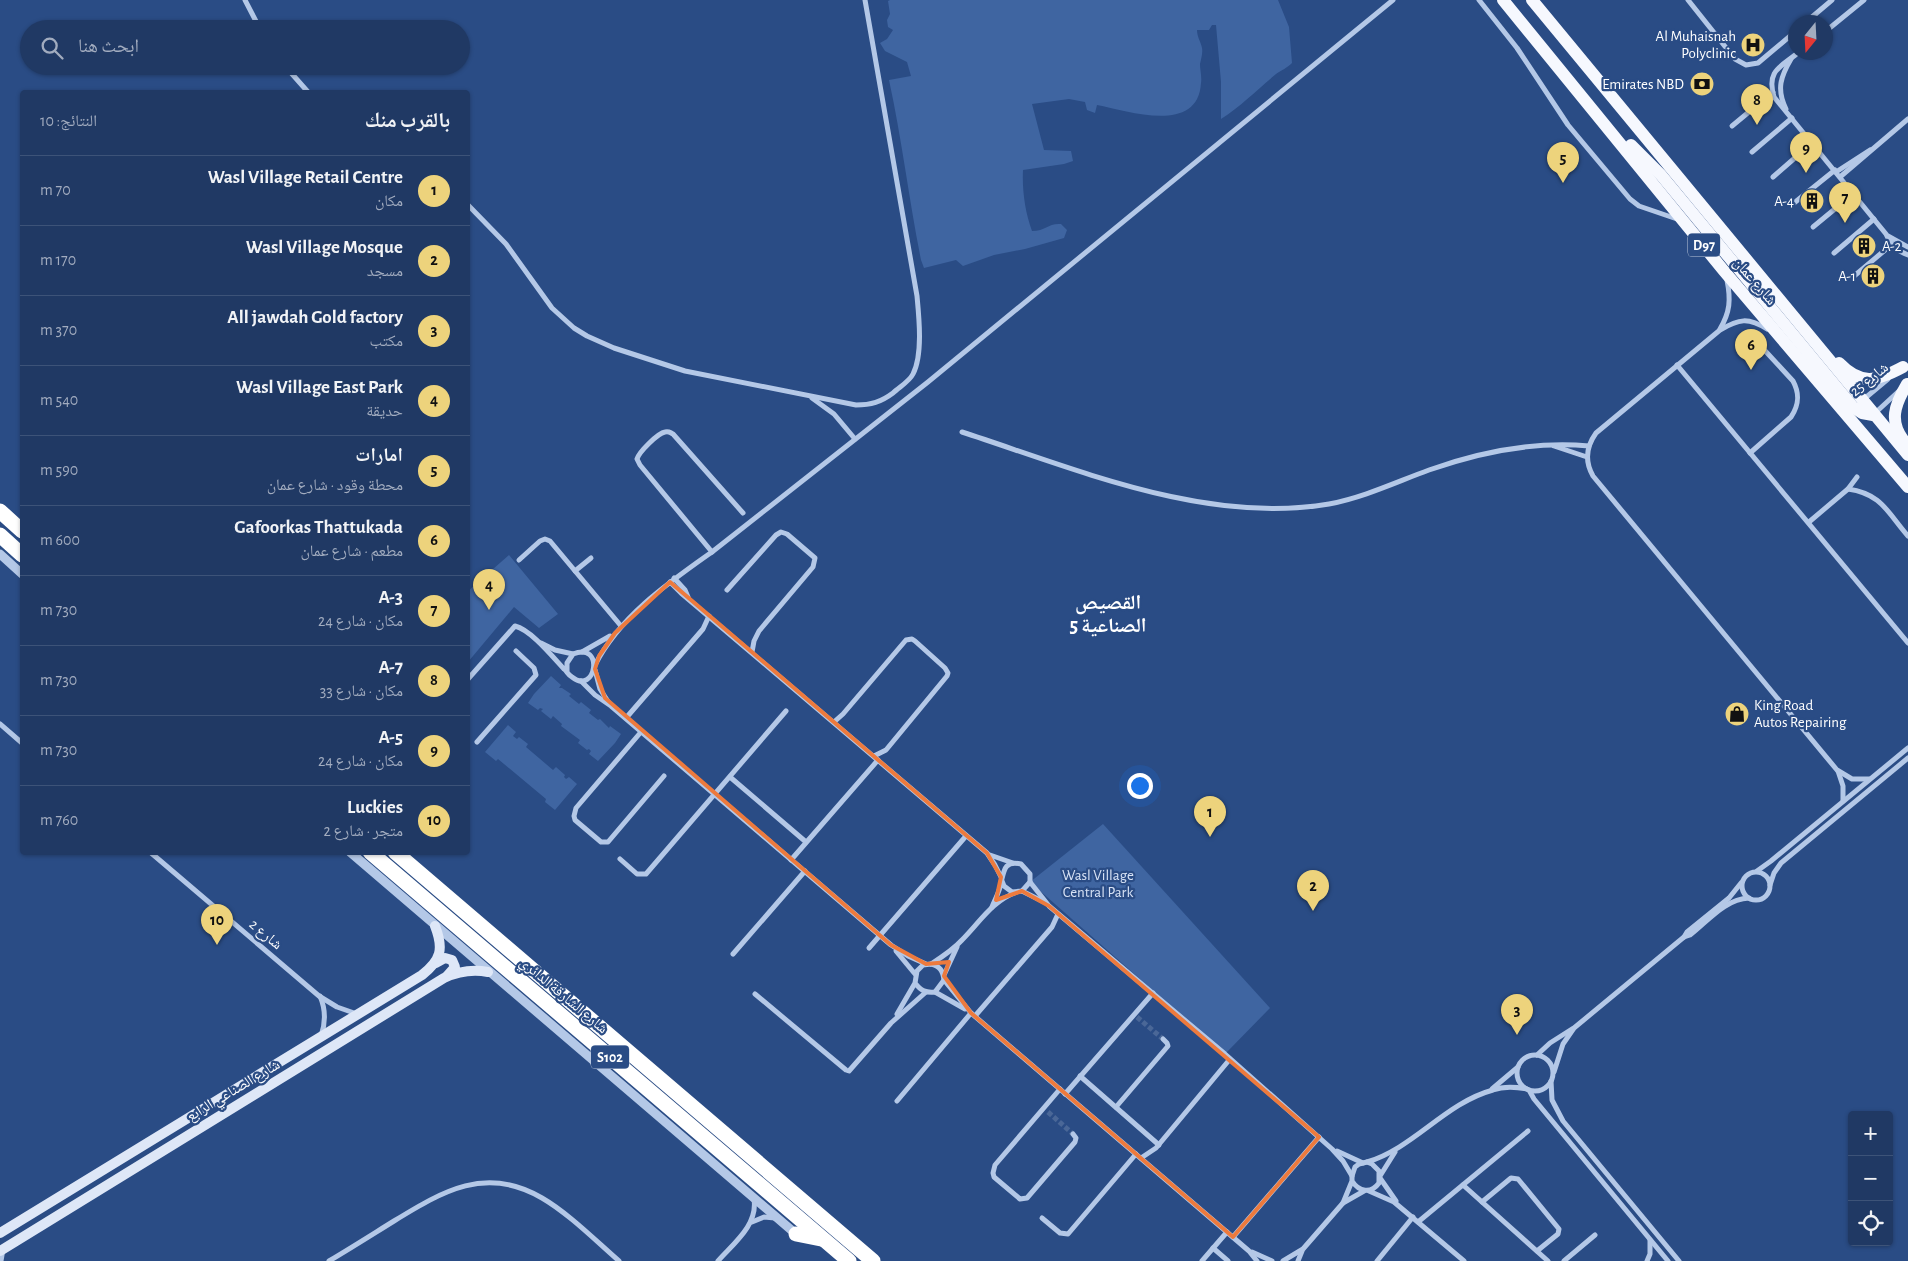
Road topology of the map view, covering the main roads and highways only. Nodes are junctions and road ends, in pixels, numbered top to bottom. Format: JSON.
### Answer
{"nodes":[{"id":1,"x":1504,"y":0,"type":"edge"},
{"id":2,"x":1532,"y":0,"type":"edge"},
{"id":3,"x":1600,"y":116,"type":"junction"},
{"id":4,"x":1801,"y":328,"type":"junction"},
{"id":5,"x":1906,"y":365,"type":"edge"},
{"id":6,"x":1907,"y":383,"type":"edge"},
{"id":7,"x":1853,"y":407,"type":"junction"},
{"id":8,"x":1908,"y":446,"type":"edge"},
{"id":9,"x":1908,"y":455,"type":"edge"},
{"id":10,"x":1908,"y":487,"type":"edge"},
{"id":11,"x":0,"y":511,"type":"edge"},
{"id":12,"x":20,"y":529,"type":"edge"},
{"id":13,"x":0,"y":535,"type":"edge"},
{"id":14,"x":0,"y":545,"type":"edge"},
{"id":15,"x":20,"y":554,"type":"edge"},
{"id":16,"x":20,"y":555,"type":"edge"},
{"id":17,"x":374,"y":855,"type":"edge"},
{"id":18,"x":399,"y":855,"type":"edge"},
{"id":19,"x":435,"y":926,"type":"road end"},
{"id":20,"x":436,"y":962,"type":"junction"},
{"id":21,"x":488,"y":972,"type":"road end"},
{"id":22,"x":444,"y":978,"type":"junction"},
{"id":23,"x":0,"y":1233,"type":"edge"},
{"id":24,"x":796,"y":1234,"type":"road end"},
{"id":25,"x":824,"y":1239,"type":"junction"},
{"id":26,"x":2,"y":1250,"type":"edge"},
{"id":27,"x":850,"y":1261,"type":"edge"},
{"id":28,"x":873,"y":1261,"type":"edge"}],
"edges":[{"from":1,"to":3,"type":"main road","name":"شارع عمان","number":"D97"},
{"from":2,"to":4,"type":"main road","name":"شارع عمان","number":"D97"},
{"from":3,"to":7,"type":"main road"},
{"from":3,"to":7,"type":"main road","name":"شارع عمان","number":"D97"},
{"from":4,"to":5,"type":"main road"},
{"from":4,"to":7,"type":"main road","name":"شارع عمان","number":"D97"},
{"from":6,"to":8,"type":"main road"},
{"from":7,"to":9,"type":"main road"},
{"from":7,"to":10,"type":"main road","name":"شارع عمان","number":"D97"},
{"from":11,"to":12,"type":"highway"},
{"from":13,"to":15,"type":"highway"},
{"from":14,"to":16,"type":"highway"},
{"from":17,"to":25,"type":"highway","name":"شارع الشارقة الدائري","number":"S102"},
{"from":18,"to":28,"type":"highway","name":"شارع الشارقة الدائري","number":"S102"},
{"from":19,"to":20,"type":"main road"},
{"from":20,"to":22,"type":"main road"},
{"from":20,"to":23,"type":"main road","name":"شارع الصناعي الرابع"},
{"from":21,"to":22,"type":"main road","name":"شارع الصناعي الرابع"},
{"from":22,"to":26,"type":"main road","name":"شارع الصناعي الرابع"},
{"from":24,"to":25,"type":"highway"},
{"from":25,"to":27,"type":"highway","name":"شارع الشارقة الدائري","number":"S102"}]}
